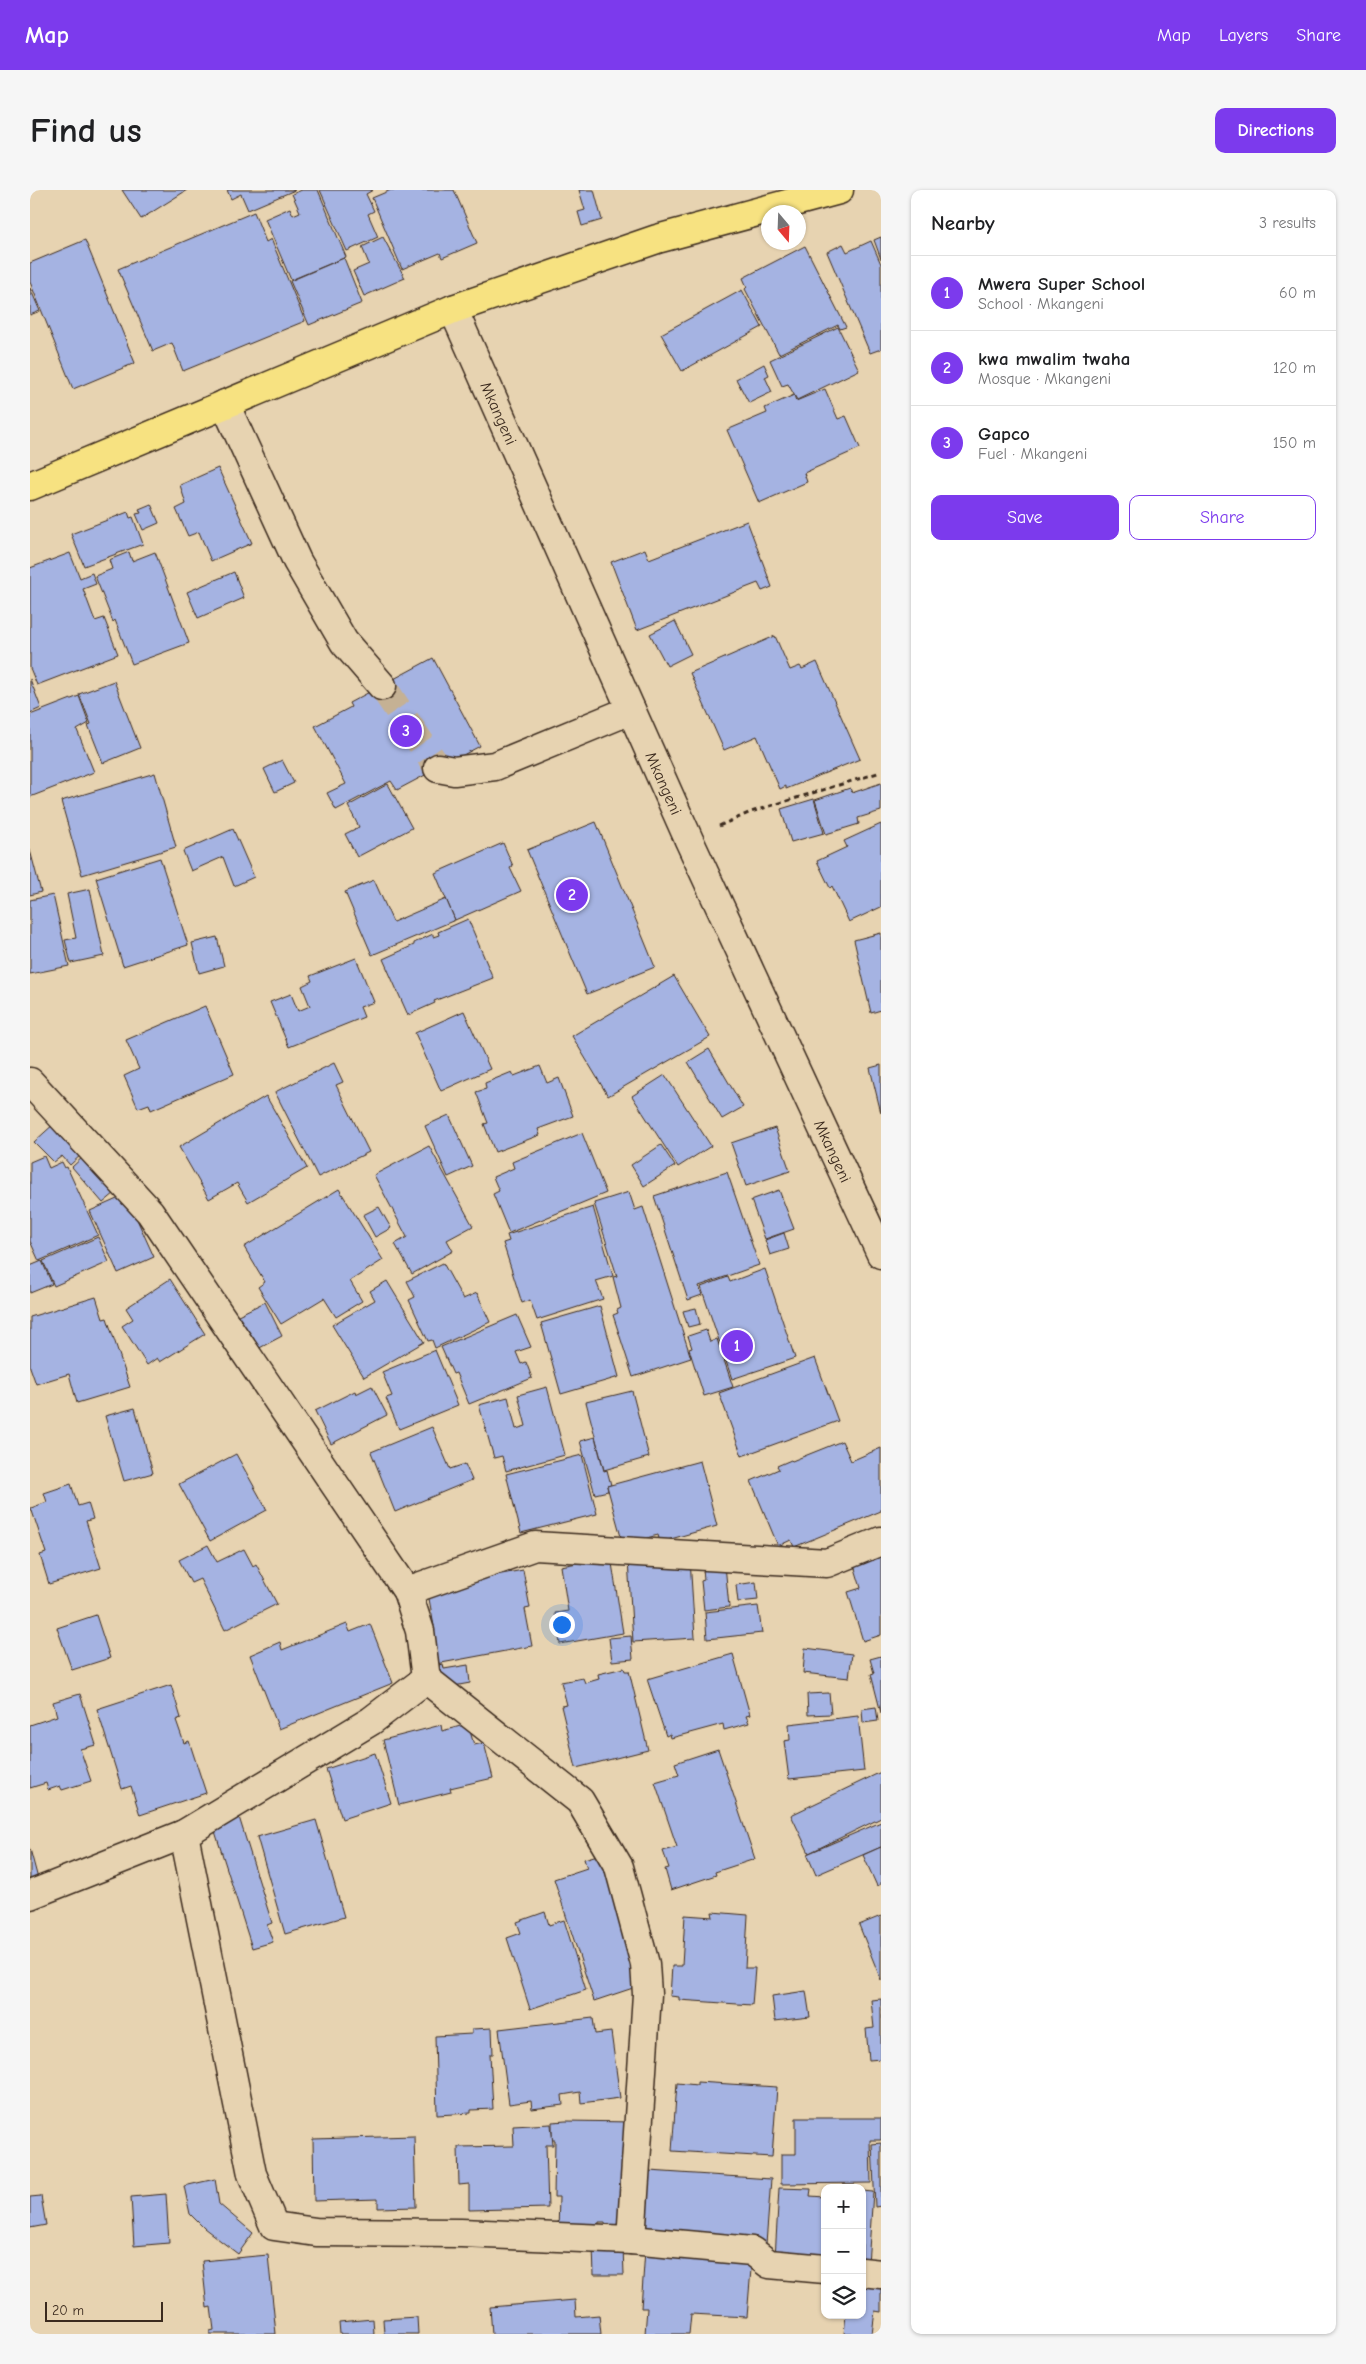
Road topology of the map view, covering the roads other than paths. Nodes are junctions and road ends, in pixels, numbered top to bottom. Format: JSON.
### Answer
{"nodes":[{"id":1,"x":839,"y":190,"type":"edge"},
{"id":2,"x":453,"y":308,"type":"junction"},
{"id":3,"x":225,"y":404,"type":"junction"},
{"id":4,"x":30,"y":486,"type":"edge"},
{"id":5,"x":382,"y":686,"type":"tunnel mouth"},
{"id":6,"x":631,"y":710,"type":"junction"},
{"id":7,"x":438,"y":768,"type":"dead end"},
{"id":8,"x":35,"y":1098,"type":"edge"},
{"id":9,"x":881,"y":1254,"type":"edge"},
{"id":10,"x":881,"y":1541,"type":"edge"},
{"id":11,"x":407,"y":1591,"type":"junction"},
{"id":12,"x":426,"y":1679,"type":"junction"},
{"id":13,"x":184,"y":1834,"type":"junction"},
{"id":14,"x":30,"y":1895,"type":"edge"},
{"id":15,"x":631,"y":2240,"type":"junction"},
{"id":16,"x":821,"y":2269,"type":"edge"},
{"id":17,"x":866,"y":2272,"type":"edge"},
{"id":18,"x":881,"y":2274,"type":"edge"}],
"edges":[{"from":1,"to":2,"type":"main road"},
{"from":2,"to":3,"type":"main road"},
{"from":2,"to":6,"type":"street","name":"Mkangeni"},
{"from":3,"to":4,"type":"main road"},
{"from":3,"to":5,"type":"street"},
{"from":6,"to":7,"type":"street"},
{"from":6,"to":9,"type":"street","name":"Mkangeni"},
{"from":8,"to":11,"type":"street"},
{"from":10,"to":11,"type":"street"},
{"from":11,"to":12,"type":"street"},
{"from":12,"to":13,"type":"street"},
{"from":12,"to":15,"type":"street"},
{"from":13,"to":14,"type":"street"},
{"from":13,"to":15,"type":"street"},
{"from":15,"to":16,"type":"street"},
{"from":17,"to":18,"type":"street"}]}
